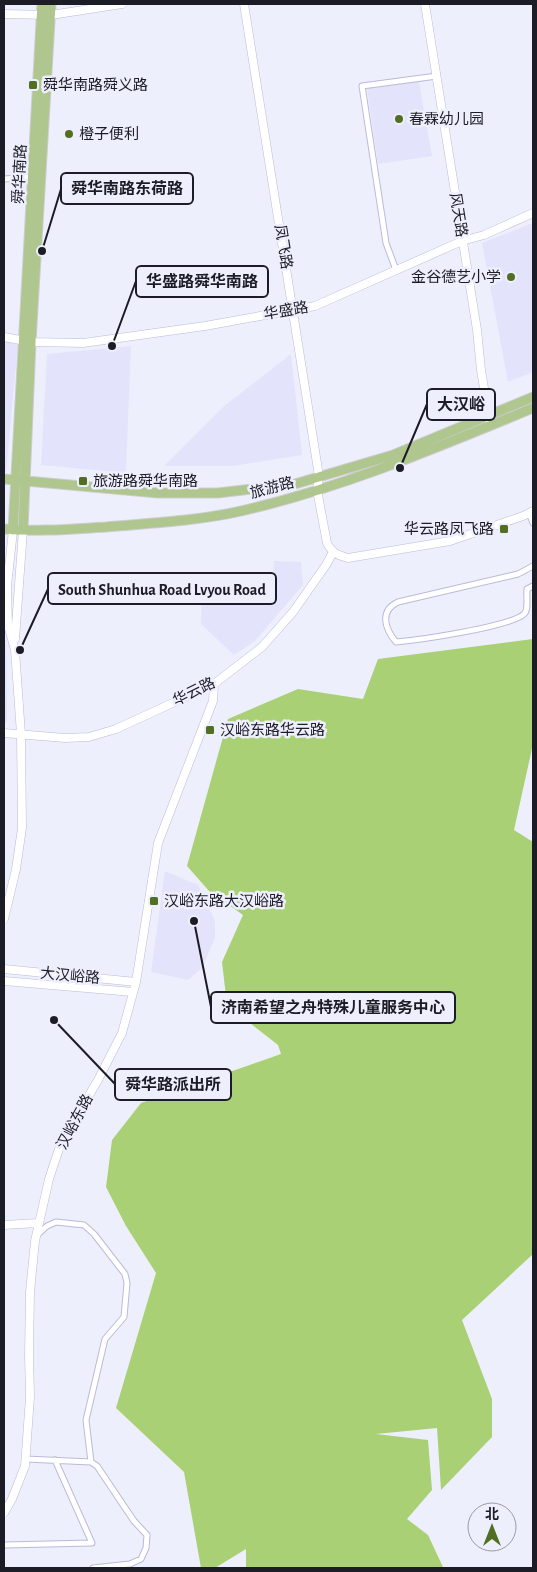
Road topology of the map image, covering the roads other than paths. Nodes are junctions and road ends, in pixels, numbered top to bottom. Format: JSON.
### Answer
{"nodes":[{"id":1,"x":42,"y":4,"type":"edge"},
{"id":2,"x":51,"y":4,"type":"edge"},
{"id":3,"x":122,"y":4,"type":"edge"},
{"id":4,"x":244,"y":4,"type":"edge"},
{"id":5,"x":425,"y":4,"type":"edge"},
{"id":6,"x":4,"y":14,"type":"edge"},
{"id":7,"x":41,"y":14,"type":"junction"},
{"id":8,"x":52,"y":15,"type":"junction"},
{"id":9,"x":437,"y":76,"type":"junction"},
{"id":10,"x":34,"y":177,"type":"junction"},
{"id":11,"x":4,"y":178,"type":"edge"},
{"id":12,"x":533,"y":213,"type":"edge"},
{"id":13,"x":462,"y":241,"type":"junction"},
{"id":14,"x":396,"y":270,"type":"junction"},
{"id":15,"x":293,"y":310,"type":"junction"},
{"id":16,"x":4,"y":337,"type":"edge"},
{"id":17,"x":27,"y":342,"type":"junction"},
{"id":18,"x":533,"y":397,"type":"edge"},
{"id":19,"x":533,"y":408,"type":"edge"},
{"id":20,"x":488,"y":415,"type":"junction"},
{"id":21,"x":490,"y":425,"type":"junction"},
{"id":22,"x":319,"y":476,"type":"junction"},
{"id":23,"x":4,"y":479,"type":"edge"},
{"id":24,"x":20,"y":481,"type":"junction"},
{"id":25,"x":317,"y":490,"type":"junction"},
{"id":26,"x":531,"y":512,"type":"edge"},
{"id":27,"x":533,"y":523,"type":"edge"},
{"id":28,"x":8,"y":530,"type":"edge"},
{"id":29,"x":22,"y":530,"type":"junction"},
{"id":30,"x":333,"y":552,"type":"junction"},
{"id":31,"x":533,"y":566,"type":"edge"},
{"id":32,"x":533,"y":586,"type":"edge"},
{"id":33,"x":14,"y":643,"type":"junction"},
{"id":34,"x":214,"y":684,"type":"junction"},
{"id":35,"x":4,"y":733,"type":"edge"},
{"id":36,"x":21,"y":734,"type":"junction"},
{"id":37,"x":4,"y":919,"type":"edge"},
{"id":38,"x":4,"y":969,"type":"edge"},
{"id":39,"x":4,"y":981,"type":"edge"},
{"id":40,"x":136,"y":982,"type":"junction"},
{"id":41,"x":134,"y":992,"type":"junction"},
{"id":42,"x":38,"y":1223,"type":"junction"},
{"id":43,"x":4,"y":1225,"type":"edge"},
{"id":44,"x":36,"y":1236,"type":"junction"},
{"id":45,"x":25,"y":1459,"type":"junction"},
{"id":46,"x":55,"y":1460,"type":"junction"},
{"id":47,"x":91,"y":1462,"type":"junction"},
{"id":48,"x":4,"y":1513,"type":"edge"},
{"id":49,"x":4,"y":1545,"type":"edge"},
{"id":50,"x":93,"y":1568,"type":"edge"}],
"edges":[{"from":1,"to":7,"type":"main road","name":"舜华南路"},
{"from":2,"to":8,"type":"main road","name":"舜华南路"},
{"from":3,"to":8,"type":"street"},
{"from":4,"to":15,"type":"street","name":"凤飞路"},
{"from":5,"to":9,"type":"street","name":"风天路"},
{"from":6,"to":7,"type":"street"},
{"from":7,"to":8,"type":"street"},
{"from":7,"to":10,"type":"main road","name":"舜华南路"},
{"from":8,"to":17,"type":"main road","name":"舜华南路"},
{"from":9,"to":13,"type":"street","name":"风天路"},
{"from":9,"to":14,"type":"street"},
{"from":10,"to":11,"type":"street"},
{"from":10,"to":17,"type":"main road","name":"舜华南路"},
{"from":12,"to":13,"type":"street","name":"华盛路"},
{"from":13,"to":14,"type":"street","name":"华盛路"},
{"from":13,"to":20,"type":"street","name":"风天路"},
{"from":14,"to":15,"type":"street","name":"华盛路"},
{"from":15,"to":17,"type":"street","name":"华盛路"},
{"from":15,"to":22,"type":"street","name":"凤飞路"},
{"from":16,"to":17,"type":"street","name":"华盛路"},
{"from":17,"to":24,"type":"main road","name":"舜华南路"},
{"from":18,"to":20,"type":"main road","name":"旅游路"},
{"from":19,"to":21,"type":"main road","name":"旅游路"},
{"from":20,"to":21,"type":"street","name":"风天路"},
{"from":20,"to":22,"type":"main road","name":"旅游路"},
{"from":21,"to":25,"type":"main road","name":"旅游路"},
{"from":22,"to":24,"type":"main road","name":"旅游路"},
{"from":22,"to":25,"type":"street","name":"凤飞路"},
{"from":23,"to":24,"type":"main road","name":"旅游路"},
{"from":24,"to":28,"type":"main road","name":"舜华南路"},
{"from":24,"to":29,"type":"main road","name":"舜华南路"},
{"from":25,"to":29,"type":"main road","name":"旅游路"},
{"from":25,"to":30,"type":"street"},
{"from":26,"to":27,"type":"street"},
{"from":26,"to":30,"type":"street"},
{"from":28,"to":29,"type":"main road","name":"旅游路"},
{"from":28,"to":33,"type":"street","name":"舜华南路"},
{"from":29,"to":33,"type":"street","name":"舜华南路"},
{"from":30,"to":34,"type":"street","name":"华云路"},
{"from":31,"to":32,"type":"street"},
{"from":33,"to":36,"type":"street","name":"舜华南路"},
{"from":34,"to":36,"type":"street","name":"华云路"},
{"from":34,"to":40,"type":"street","name":"汉峪东路"},
{"from":35,"to":36,"type":"street","name":"华云路"},
{"from":36,"to":37,"type":"street","name":"舜华南路"},
{"from":38,"to":40,"type":"street","name":"大汉峪路"},
{"from":39,"to":41,"type":"street","name":"大汉峪路"},
{"from":40,"to":41,"type":"street","name":"汉峪东路"},
{"from":41,"to":42,"type":"street","name":"汉峪东路"},
{"from":42,"to":43,"type":"street"},
{"from":42,"to":44,"type":"street","name":"汉峪东路"},
{"from":44,"to":45,"type":"street","name":"汉峪东路"},
{"from":44,"to":47,"type":"street"},
{"from":45,"to":46,"type":"street"},
{"from":45,"to":48,"type":"street","name":"汉峪东路"},
{"from":46,"to":47,"type":"street"},
{"from":46,"to":49,"type":"street"},
{"from":47,"to":50,"type":"street"}]}
